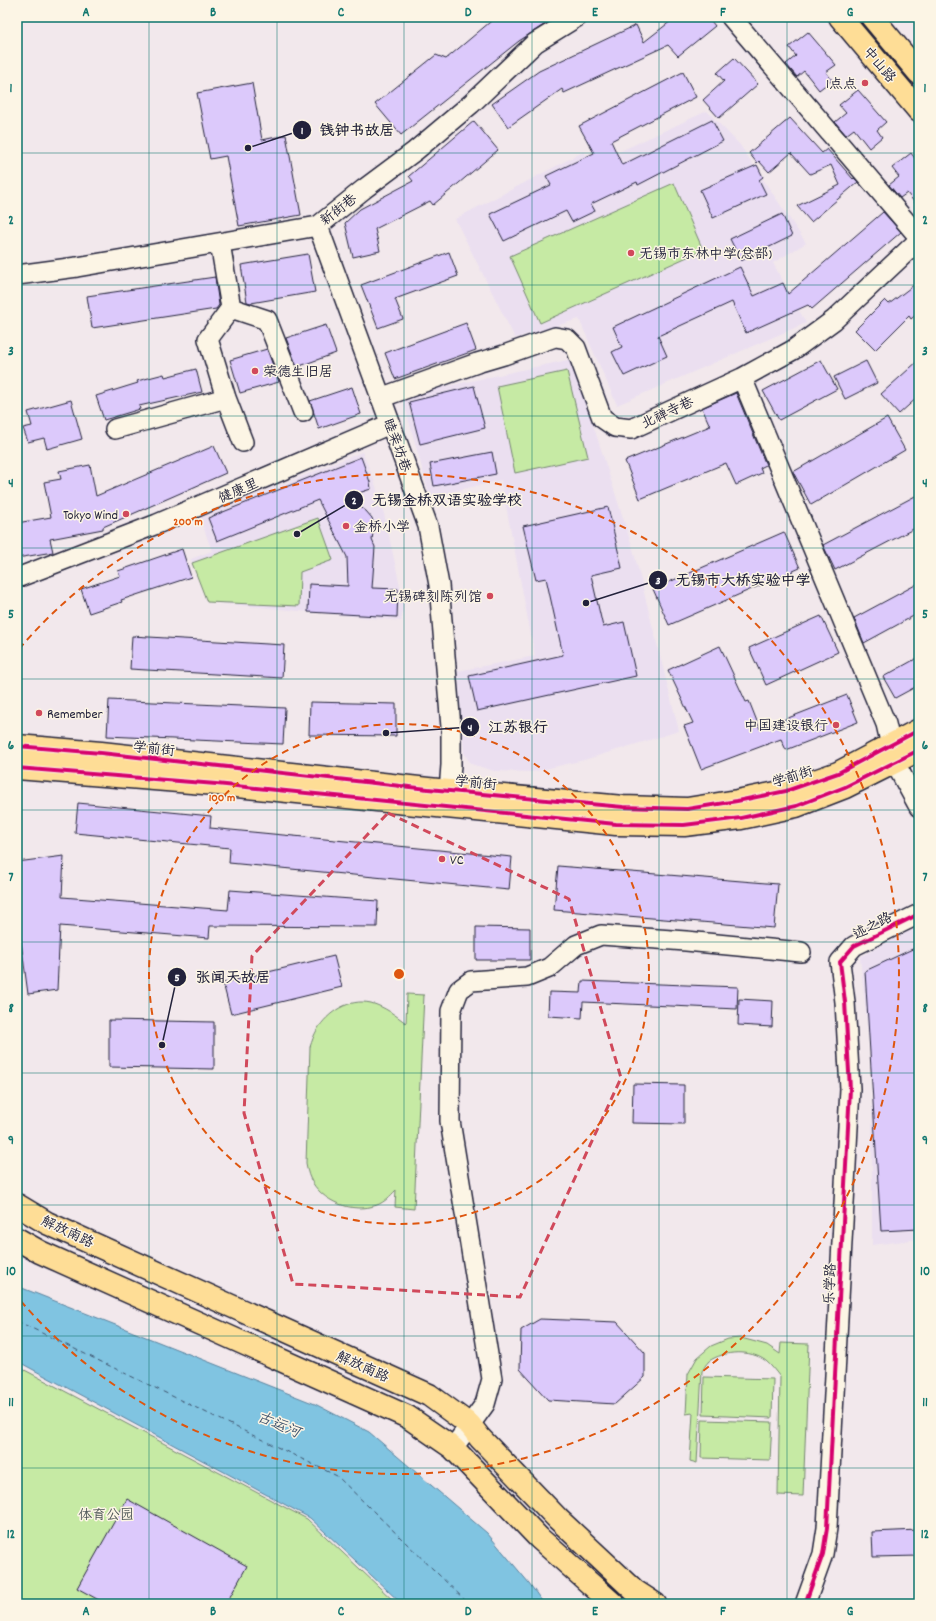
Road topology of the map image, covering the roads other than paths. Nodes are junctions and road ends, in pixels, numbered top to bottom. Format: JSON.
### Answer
{"nodes":[{"id":1,"x":577,"y":17,"type":"edge"},
{"id":2,"x":731,"y":17,"type":"edge"},
{"id":3,"x":840,"y":17,"type":"edge"},
{"id":4,"x":872,"y":17,"type":"edge"},
{"id":5,"x":919,"y":73,"type":"edge"},
{"id":6,"x":919,"y":111,"type":"edge"},
{"id":7,"x":318,"y":226,"type":"junction"},
{"id":8,"x":919,"y":237,"type":"edge"},
{"id":9,"x":919,"y":240,"type":"edge"},
{"id":10,"x":220,"y":243,"type":"junction"},
{"id":11,"x":17,"y":275,"type":"edge"},
{"id":12,"x":231,"y":308,"type":"junction"},
{"id":13,"x":742,"y":378,"type":"junction"},
{"id":14,"x":226,"y":398,"type":"junction"},
{"id":15,"x":380,"y":398,"type":"junction"},
{"id":16,"x":303,"y":412,"type":"dead end"},
{"id":17,"x":390,"y":424,"type":"junction"},
{"id":18,"x":116,"y":429,"type":"dead end"},
{"id":19,"x":243,"y":442,"type":"dead end"},
{"id":20,"x":17,"y":578,"type":"edge"},
{"id":21,"x":919,"y":730,"type":"edge"},
{"id":22,"x":17,"y":746,"type":"edge"},
{"id":23,"x":919,"y":750,"type":"edge"},
{"id":24,"x":893,"y":754,"type":"junction"},
{"id":25,"x":17,"y":768,"type":"edge"},
{"id":26,"x":449,"y":791,"type":"junction"},
{"id":27,"x":919,"y":807,"type":"edge"},
{"id":28,"x":919,"y":914,"type":"edge"},
{"id":29,"x":801,"y":952,"type":"dead end"},
{"id":30,"x":840,"y":962,"type":"joint"},
{"id":31,"x":17,"y":1205,"type":"edge"},
{"id":32,"x":17,"y":1239,"type":"edge"},
{"id":33,"x":470,"y":1425,"type":"junction"},
{"id":34,"x":453,"y":1448,"type":"junction"},
{"id":35,"x":613,"y":1604,"type":"edge"},
{"id":36,"x":655,"y":1604,"type":"edge"},
{"id":37,"x":805,"y":1604,"type":"edge"}],
"edges":[{"from":1,"to":7,"type":"street","name":"新街巷"},
{"from":2,"to":8,"type":"street"},
{"from":3,"to":6,"type":"main road","name":"中山路"},
{"from":4,"to":5,"type":"main road","name":"中山路"},
{"from":7,"to":10,"type":"street","name":"新街巷"},
{"from":7,"to":15,"type":"street","name":"睦亲坊巷"},
{"from":9,"to":13,"type":"street","name":"北禅寺巷"},
{"from":10,"to":11,"type":"street","name":"新街巷"},
{"from":10,"to":12,"type":"street"},
{"from":12,"to":14,"type":"street"},
{"from":12,"to":16,"type":"street"},
{"from":13,"to":15,"type":"street","name":"北禅寺巷"},
{"from":13,"to":24,"type":"street"},
{"from":14,"to":18,"type":"street"},
{"from":14,"to":19,"type":"street"},
{"from":15,"to":17,"type":"street","name":"睦亲坊巷"},
{"from":17,"to":20,"type":"street","name":"健康里"},
{"from":17,"to":26,"type":"street","name":"睦亲坊巷"},
{"from":21,"to":24,"type":"main road","name":"学前街"},
{"from":22,"to":26,"type":"main road","name":"学前街"},
{"from":23,"to":24,"type":"main road","name":"学前街"},
{"from":24,"to":25,"type":"main road","name":"学前街"},
{"from":24,"to":26,"type":"main road","name":"学前街"},
{"from":24,"to":27,"type":"street"},
{"from":28,"to":30,"type":"street","name":"述之路"},
{"from":29,"to":33,"type":"street"},
{"from":30,"to":37,"type":"street","name":"乐学路"},
{"from":31,"to":33,"type":"main road","name":"解放南路"},
{"from":32,"to":34,"type":"main road","name":"解放南路"},
{"from":33,"to":34,"type":"street"},
{"from":33,"to":36,"type":"main road","name":"解放南路"},
{"from":34,"to":35,"type":"main road","name":"解放南路"}]}
